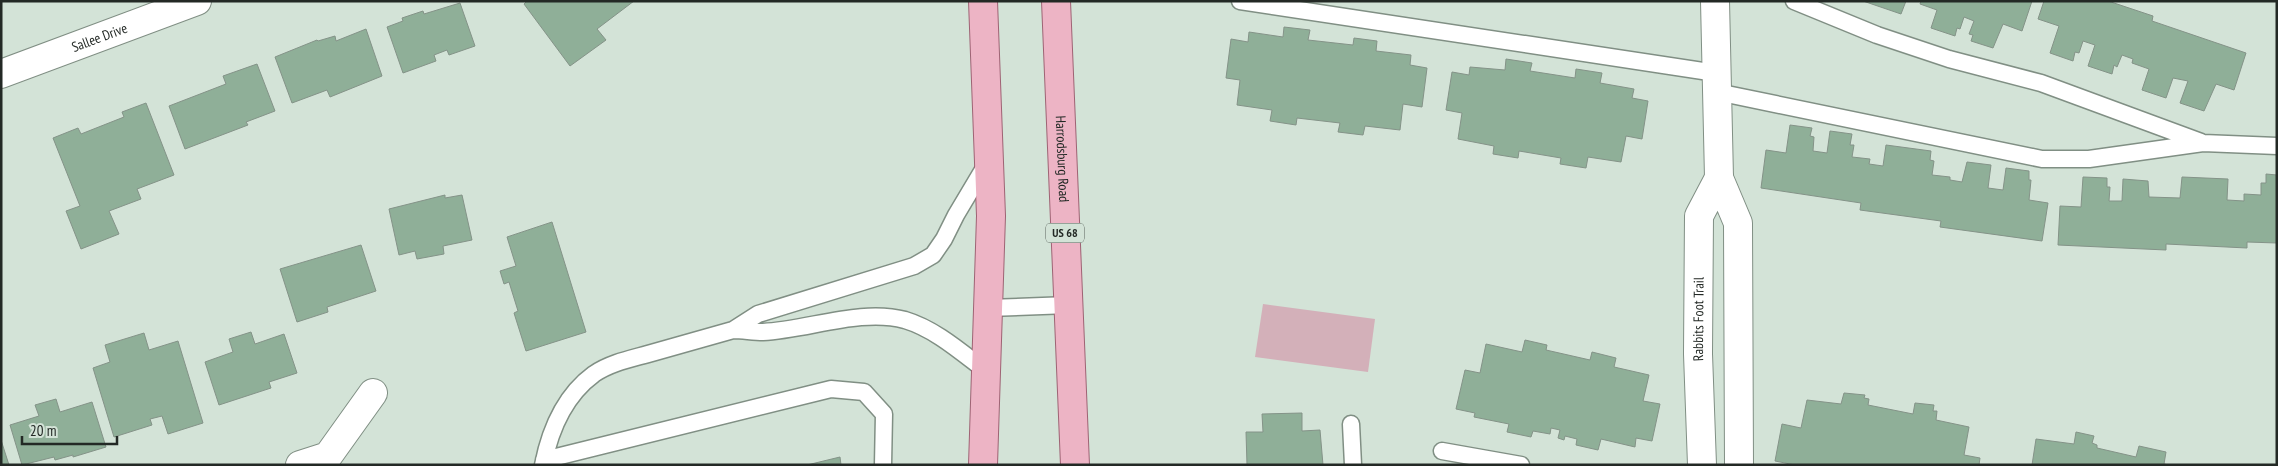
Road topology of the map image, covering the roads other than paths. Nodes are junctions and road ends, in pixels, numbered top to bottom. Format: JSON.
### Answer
{"nodes":[{"id":1,"x":197,"y":1,"type":"edge"},
{"id":2,"x":983,"y":1,"type":"edge"},
{"id":3,"x":1056,"y":1,"type":"edge"},
{"id":4,"x":1240,"y":1,"type":"edge"},
{"id":5,"x":1715,"y":1,"type":"edge"},
{"id":6,"x":1794,"y":1,"type":"edge"},
{"id":7,"x":1,"y":74,"type":"edge"},
{"id":8,"x":1717,"y":83,"type":"junction"},
{"id":9,"x":2203,"y":143,"type":"junction"},
{"id":10,"x":2277,"y":146,"type":"edge"},
{"id":11,"x":989,"y":161,"type":"junction"},
{"id":12,"x":1719,"y":178,"type":"junction"},
{"id":13,"x":1068,"y":305,"type":"junction"},
{"id":14,"x":988,"y":308,"type":"junction"},
{"id":15,"x":732,"y":330,"type":"junction"},
{"id":16,"x":986,"y":371,"type":"junction"},
{"id":17,"x":373,"y":393,"type":"dead end"},
{"id":18,"x":1350,"y":424,"type":"dead end"},
{"id":19,"x":1442,"y":450,"type":"dead end"},
{"id":20,"x":543,"y":462,"type":"edge"},
{"id":21,"x":300,"y":465,"type":"edge"},
{"id":22,"x":883,"y":465,"type":"edge"},
{"id":23,"x":983,"y":465,"type":"edge"},
{"id":24,"x":1075,"y":465,"type":"edge"},
{"id":25,"x":1353,"y":465,"type":"edge"},
{"id":26,"x":1521,"y":465,"type":"edge"},
{"id":27,"x":1702,"y":465,"type":"edge"},
{"id":28,"x":1738,"y":465,"type":"edge"}],
"edges":[{"from":1,"to":7,"type":"street","name":"Sallee Drive"},
{"from":2,"to":11,"type":"main road"},
{"from":3,"to":13,"type":"main road","name":"Harrodsburg Road","number":"US 68"},
{"from":4,"to":8,"type":"lane"},
{"from":5,"to":8,"type":"street","name":"Rabbits Foot Trail"},
{"from":6,"to":9,"type":"lane"},
{"from":8,"to":9,"type":"lane"},
{"from":8,"to":12,"type":"street","name":"Rabbits Foot Trail"},
{"from":9,"to":10,"type":"lane"},
{"from":11,"to":14,"type":"main road"},
{"from":11,"to":15,"type":"lane"},
{"from":12,"to":27,"type":"street","name":"Rabbits Foot Trail"},
{"from":12,"to":28,"type":"street","name":"Rabbits Foot Trail"},
{"from":13,"to":14,"type":"lane"},
{"from":13,"to":24,"type":"main road","name":"Harrodsburg Road","number":"US 68"},
{"from":14,"to":16,"type":"main road"},
{"from":15,"to":16,"type":"lane"},
{"from":15,"to":20,"type":"lane"},
{"from":16,"to":23,"type":"main road"},
{"from":17,"to":21,"type":"street"},
{"from":18,"to":25,"type":"lane"},
{"from":19,"to":26,"type":"lane"},
{"from":20,"to":22,"type":"lane"}]}
